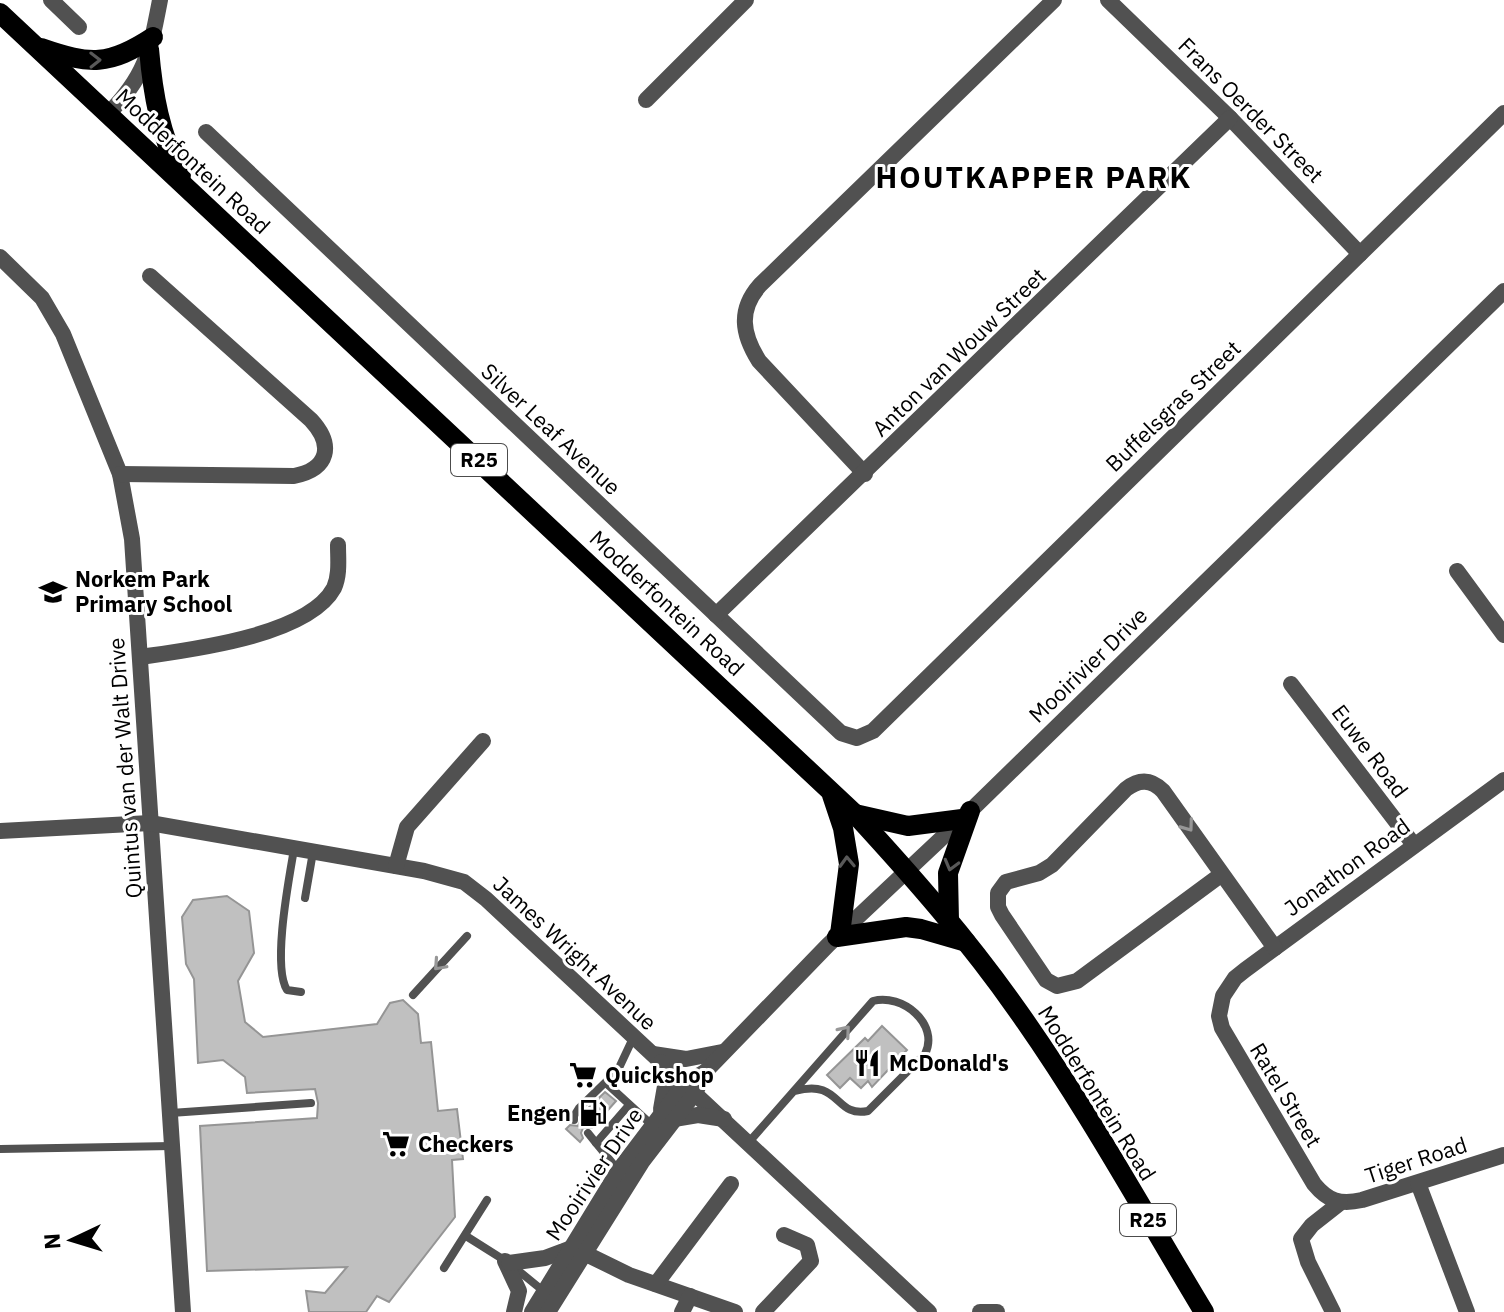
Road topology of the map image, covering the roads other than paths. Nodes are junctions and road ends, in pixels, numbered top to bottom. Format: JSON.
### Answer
{"nodes":[{"id":1,"x":51,"y":0,"type":"edge"},
{"id":2,"x":160,"y":0,"type":"edge"},
{"id":3,"x":746,"y":0,"type":"edge"},
{"id":4,"x":1054,"y":0,"type":"edge"},
{"id":5,"x":1108,"y":0,"type":"edge"},
{"id":6,"x":0,"y":13,"type":"edge"},
{"id":7,"x":79,"y":27,"type":"dead end"},
{"id":8,"x":151,"y":43,"type":"junction"},
{"id":9,"x":34,"y":45,"type":"junction"},
{"id":10,"x":646,"y":100,"type":"dead end"},
{"id":11,"x":1504,"y":113,"type":"edge"},
{"id":12,"x":107,"y":115,"type":"junction"},
{"id":13,"x":1230,"y":118,"type":"junction"},
{"id":14,"x":206,"y":132,"type":"dead end"},
{"id":15,"x":188,"y":190,"type":"junction"},
{"id":16,"x":1360,"y":254,"type":"junction"},
{"id":17,"x":0,"y":257,"type":"edge"},
{"id":18,"x":150,"y":276,"type":"dead end"},
{"id":19,"x":1504,"y":291,"type":"edge"},
{"id":20,"x":120,"y":474,"type":"junction"},
{"id":21,"x":865,"y":474,"type":"junction"},
{"id":22,"x":338,"y":545,"type":"dead end"},
{"id":23,"x":1457,"y":571,"type":"dead end"},
{"id":24,"x":716,"y":615,"type":"junction"},
{"id":25,"x":1504,"y":635,"type":"edge"},
{"id":26,"x":140,"y":657,"type":"junction"},
{"id":27,"x":1291,"y":684,"type":"dead end"},
{"id":28,"x":873,"y":731,"type":"joint"},
{"id":29,"x":483,"y":741,"type":"dead end"},
{"id":30,"x":1504,"y":780,"type":"edge"},
{"id":31,"x":831,"y":791,"type":"junction"},
{"id":32,"x":855,"y":814,"type":"junction"},
{"id":33,"x":966,"y":815,"type":"junction"},
{"id":34,"x":150,"y":823,"type":"junction"},
{"id":35,"x":0,"y":831,"type":"edge"},
{"id":36,"x":1414,"y":845,"type":"junction"},
{"id":37,"x":294,"y":849,"type":"junction"},
{"id":38,"x":313,"y":852,"type":"junction"},
{"id":39,"x":396,"y":866,"type":"junction"},
{"id":40,"x":906,"y":870,"type":"junction"},
{"id":41,"x":1222,"y":874,"type":"junction"},
{"id":42,"x":305,"y":898,"type":"dead end"},
{"id":43,"x":949,"y":921,"type":"junction"},
{"id":44,"x":838,"y":935,"type":"junction"},
{"id":45,"x":467,"y":936,"type":"dead end"},
{"id":46,"x":966,"y":942,"type":"junction"},
{"id":47,"x":1275,"y":948,"type":"junction"},
{"id":48,"x":301,"y":992,"type":"dead end"},
{"id":49,"x":413,"y":995,"type":"dead end"},
{"id":50,"x":1223,"y":996,"type":"joint"},
{"id":51,"x":634,"y":1036,"type":"junction"},
{"id":52,"x":723,"y":1052,"type":"junction"},
{"id":53,"x":657,"y":1058,"type":"junction"},
{"id":54,"x":606,"y":1083,"type":"junction"},
{"id":55,"x":690,"y":1088,"type":"junction"},
{"id":56,"x":795,"y":1091,"type":"junction"},
{"id":57,"x":311,"y":1103,"type":"dead end"},
{"id":58,"x":629,"y":1105,"type":"junction"},
{"id":59,"x":170,"y":1114,"type":"junction"},
{"id":60,"x":724,"y":1119,"type":"junction"},
{"id":61,"x":574,"y":1120,"type":"dead end"},
{"id":62,"x":661,"y":1124,"type":"junction"},
{"id":63,"x":588,"y":1133,"type":"dead end"},
{"id":64,"x":749,"y":1142,"type":"junction"},
{"id":65,"x":596,"y":1143,"type":"junction"},
{"id":66,"x":172,"y":1146,"type":"junction"},
{"id":67,"x":0,"y":1149,"type":"edge"},
{"id":68,"x":1504,"y":1155,"type":"edge"},
{"id":69,"x":623,"y":1177,"type":"junction"},
{"id":70,"x":1418,"y":1183,"type":"junction"},
{"id":71,"x":731,"y":1184,"type":"dead end"},
{"id":72,"x":487,"y":1200,"type":"dead end"},
{"id":73,"x":1340,"y":1203,"type":"junction"},
{"id":74,"x":784,"y":1235,"type":"dead end"},
{"id":75,"x":466,"y":1236,"type":"junction"},
{"id":76,"x":578,"y":1250,"type":"junction"},
{"id":77,"x":507,"y":1262,"type":"junction"},
{"id":78,"x":444,"y":1268,"type":"dead end"},
{"id":79,"x":656,"y":1284,"type":"junction"},
{"id":80,"x":690,"y":1296,"type":"junction"},
{"id":81,"x":549,"y":1301,"type":"edge"},
{"id":82,"x":183,"y":1312,"type":"edge"},
{"id":83,"x":514,"y":1312,"type":"edge"},
{"id":84,"x":532,"y":1312,"type":"edge"},
{"id":85,"x":682,"y":1312,"type":"edge"},
{"id":86,"x":735,"y":1312,"type":"edge"},
{"id":87,"x":763,"y":1312,"type":"edge"},
{"id":88,"x":929,"y":1312,"type":"edge"},
{"id":89,"x":980,"y":1312,"type":"edge"},
{"id":90,"x":997,"y":1312,"type":"edge"},
{"id":91,"x":1204,"y":1312,"type":"edge"},
{"id":92,"x":1333,"y":1312,"type":"edge"},
{"id":93,"x":1467,"y":1312,"type":"edge"}],
"edges":[{"from":1,"to":7,"type":"street"},
{"from":2,"to":8,"type":"street"},
{"from":3,"to":10,"type":"street"},
{"from":4,"to":21,"type":"street"},
{"from":5,"to":13,"type":"street","name":"Frans Oerder Street"},
{"from":6,"to":9,"type":"main road","name":"Modderfontein Road","number":"R25"},
{"from":9,"to":8,"type":"main road","one_way":true},
{"from":8,"to":12,"type":"street"},
{"from":8,"to":15,"type":"main road"},
{"from":9,"to":12,"type":"main road","name":"Modderfontein Road","number":"R25"},
{"from":11,"to":16,"type":"street","name":"Buffelsgras Street"},
{"from":12,"to":15,"type":"main road","name":"Modderfontein Road","number":"R25"},
{"from":13,"to":16,"type":"street","name":"Frans Oerder Street"},
{"from":13,"to":21,"type":"street","name":"Anton van Wouw Street"},
{"from":14,"to":24,"type":"street","name":"Silver Leaf Avenue"},
{"from":15,"to":31,"type":"main road","name":"Modderfontein Road","number":"R25"},
{"from":16,"to":28,"type":"street","name":"Buffelsgras Street"},
{"from":17,"to":20,"type":"street","name":"Quintus van der Walt Drive"},
{"from":18,"to":20,"type":"street"},
{"from":19,"to":33,"type":"street","name":"Mooirivier Drive"},
{"from":20,"to":26,"type":"street","name":"Quintus van der Walt Drive"},
{"from":21,"to":24,"type":"street","name":"Anton van Wouw Street"},
{"from":22,"to":26,"type":"street"},
{"from":23,"to":25,"type":"street"},
{"from":24,"to":28,"type":"street","name":"Silver Leaf Avenue"},
{"from":26,"to":34,"type":"street","name":"Quintus van der Walt Drive"},
{"from":27,"to":36,"type":"street","name":"Euwe Road"},
{"from":29,"to":39,"type":"street"},
{"from":30,"to":36,"type":"street","name":"Jonathon Road"},
{"from":31,"to":32,"type":"main road","name":"Modderfontein Road","number":"R25"},
{"from":44,"to":31,"type":"main road","one_way":true},
{"from":32,"to":33,"type":"main road"},
{"from":32,"to":40,"type":"main road","name":"Modderfontein Road","number":"R25"},
{"from":33,"to":40,"type":"street","name":"Mooirivier Drive"},
{"from":33,"to":43,"type":"main road","one_way":true},
{"from":34,"to":35,"type":"street","name":"James Wright Avenue"},
{"from":34,"to":37,"type":"street","name":"James Wright Avenue"},
{"from":34,"to":59,"type":"street","name":"Quintus van der Walt Drive"},
{"from":36,"to":47,"type":"street","name":"Jonathon Road"},
{"from":37,"to":38,"type":"street","name":"James Wright Avenue"},
{"from":37,"to":48,"type":"lane"},
{"from":38,"to":39,"type":"street","name":"James Wright Avenue"},
{"from":38,"to":42,"type":"lane"},
{"from":39,"to":51,"type":"street","name":"James Wright Avenue"},
{"from":40,"to":43,"type":"main road","name":"Modderfontein Road","number":"R25"},
{"from":40,"to":44,"type":"street","name":"Mooirivier Drive"},
{"from":41,"to":41,"type":"street","one_way":true},
{"from":41,"to":47,"type":"street"},
{"from":43,"to":46,"type":"main road","name":"Modderfontein Road","number":"R25"},
{"from":44,"to":46,"type":"main road"},
{"from":44,"to":52,"type":"street","name":"Mooirivier Drive"},
{"from":45,"to":49,"type":"lane","one_way":true},
{"from":46,"to":91,"type":"main road","name":"Modderfontein Road","number":"R25"},
{"from":47,"to":50,"type":"street","name":"Jonathon Road"},
{"from":50,"to":73,"type":"street","name":"Ratel Street"},
{"from":51,"to":53,"type":"street","name":"James Wright Avenue"},
{"from":51,"to":54,"type":"lane"},
{"from":52,"to":53,"type":"street"},
{"from":52,"to":55,"type":"street","name":"Mooirivier Drive"},
{"from":53,"to":55,"type":"street","name":"James Wright Avenue"},
{"from":53,"to":62,"type":"street"},
{"from":54,"to":58,"type":"lane"},
{"from":54,"to":61,"type":"lane"},
{"from":55,"to":60,"type":"street","name":"James Wright Avenue"},
{"from":55,"to":62,"type":"street","name":"Mooirivier Drive"},
{"from":56,"to":56,"type":"lane","one_way":true},
{"from":56,"to":64,"type":"lane"},
{"from":57,"to":59,"type":"lane"},
{"from":58,"to":62,"type":"lane"},
{"from":58,"to":65,"type":"lane"},
{"from":59,"to":66,"type":"street","name":"Quintus van der Walt Drive"},
{"from":60,"to":62,"type":"street"},
{"from":60,"to":64,"type":"street","name":"James Wright Avenue"},
{"from":62,"to":69,"type":"street","name":"Mooirivier Drive"},
{"from":63,"to":65,"type":"lane"},
{"from":64,"to":88,"type":"street","name":"James Wright Avenue"},
{"from":65,"to":69,"type":"lane"},
{"from":66,"to":67,"type":"lane"},
{"from":66,"to":82,"type":"street","name":"Quintus van der Walt Drive"},
{"from":68,"to":70,"type":"street","name":"Tiger Road"},
{"from":69,"to":76,"type":"street","name":"Mooirivier Drive"},
{"from":70,"to":73,"type":"street","name":"Tiger Road"},
{"from":70,"to":93,"type":"street"},
{"from":71,"to":79,"type":"street"},
{"from":72,"to":75,"type":"lane"},
{"from":73,"to":92,"type":"street"},
{"from":74,"to":87,"type":"street"},
{"from":75,"to":77,"type":"lane"},
{"from":75,"to":78,"type":"lane"},
{"from":76,"to":77,"type":"street"},
{"from":76,"to":79,"type":"street"},
{"from":76,"to":81,"type":"street","name":"Mooirivier Drive"},
{"from":77,"to":81,"type":"lane"},
{"from":77,"to":83,"type":"street"},
{"from":79,"to":80,"type":"street"},
{"from":80,"to":85,"type":"street"},
{"from":80,"to":86,"type":"street"},
{"from":81,"to":84,"type":"street","name":"Mooirivier Drive"},
{"from":89,"to":90,"type":"street"}]}
